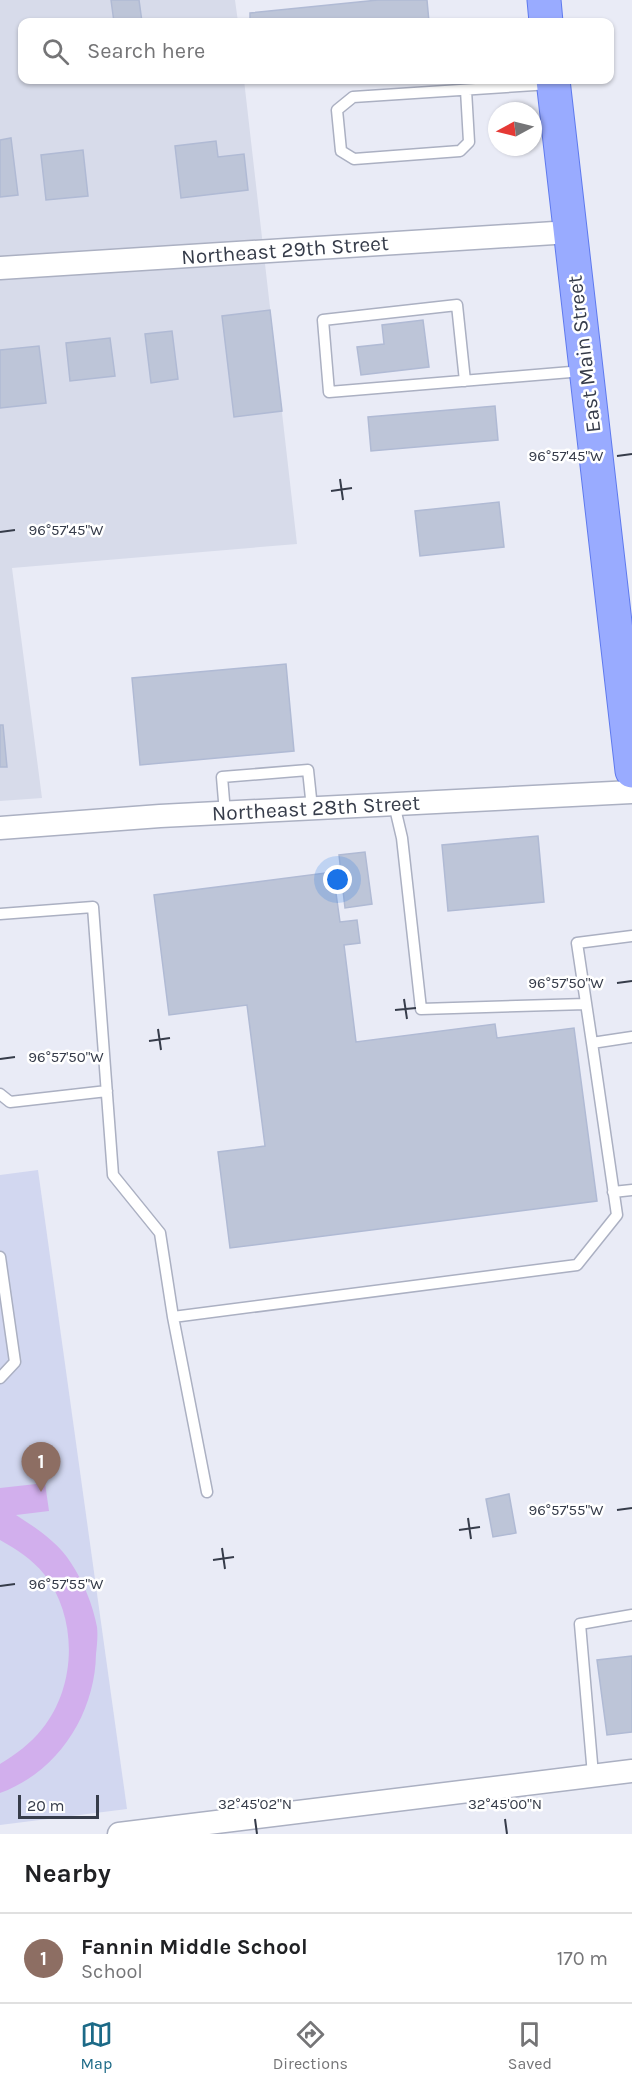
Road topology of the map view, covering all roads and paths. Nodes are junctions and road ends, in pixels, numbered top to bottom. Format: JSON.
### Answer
{"nodes":[{"id":1,"x":544,"y":0,"type":"edge"},
{"id":2,"x":546,"y":18,"type":"edge"},
{"id":3,"x":531,"y":84,"type":"edge"},
{"id":4,"x":553,"y":84,"type":"edge"},
{"id":5,"x":466,"y":90,"type":"junction"},
{"id":6,"x":570,"y":232,"type":"junction"},
{"id":7,"x":0,"y":268,"type":"edge"},
{"id":8,"x":586,"y":371,"type":"junction"},
{"id":9,"x":465,"y":381,"type":"junction"},
{"id":10,"x":632,"y":771,"type":"edge"},
{"id":11,"x":632,"y":792,"type":"edge"},
{"id":12,"x":394,"y":804,"type":"junction"},
{"id":13,"x":312,"y":808,"type":"junction"},
{"id":14,"x":225,"y":813,"type":"junction"},
{"id":15,"x":0,"y":828,"type":"edge"},
{"id":16,"x":0,"y":914,"type":"edge"},
{"id":17,"x":632,"y":936,"type":"edge"},
{"id":18,"x":586,"y":1004,"type":"junction"},
{"id":19,"x":632,"y":1037,"type":"edge"},
{"id":20,"x":592,"y":1043,"type":"junction"},
{"id":21,"x":106,"y":1091,"type":"junction"},
{"id":22,"x":0,"y":1094,"type":"edge"},
{"id":23,"x":632,"y":1190,"type":"edge"},
{"id":24,"x":613,"y":1192,"type":"junction"},
{"id":25,"x":0,"y":1257,"type":"edge"},
{"id":26,"x":3,"y":1298,"type":"edge"},
{"id":27,"x":173,"y":1317,"type":"junction"},
{"id":28,"x":0,"y":1378,"type":"edge"},
{"id":29,"x":207,"y":1492,"type":"dead end"},
{"id":30,"x":632,"y":1615,"type":"edge"},
{"id":31,"x":632,"y":1771,"type":"edge"},
{"id":32,"x":593,"y":1775,"type":"junction"},
{"id":33,"x":126,"y":1834,"type":"edge"}],
"edges":[{"from":1,"to":2,"type":"main road"},
{"from":3,"to":5,"type":"lane"},
{"from":4,"to":6,"type":"main road","name":"East Main Street"},
{"from":5,"to":5,"type":"lane"},
{"from":6,"to":7,"type":"street","name":"Northeast 29th Street"},
{"from":6,"to":8,"type":"main road","name":"East Main Street"},
{"from":8,"to":9,"type":"lane"},
{"from":8,"to":10,"type":"main road","name":"East Main Street"},
{"from":9,"to":9,"type":"lane"},
{"from":11,"to":12,"type":"street","name":"Northeast 28th Street"},
{"from":12,"to":13,"type":"street","name":"Northeast 28th Street"},
{"from":12,"to":18,"type":"lane"},
{"from":13,"to":14,"type":"street","name":"Northeast 28th Street"},
{"from":13,"to":14,"type":"lane"},
{"from":14,"to":15,"type":"street","name":"Northeast 28th Street"},
{"from":16,"to":21,"type":"lane"},
{"from":17,"to":18,"type":"lane"},
{"from":18,"to":20,"type":"lane"},
{"from":19,"to":20,"type":"lane"},
{"from":20,"to":24,"type":"lane"},
{"from":21,"to":22,"type":"lane"},
{"from":21,"to":27,"type":"lane"},
{"from":23,"to":24,"type":"lane"},
{"from":24,"to":27,"type":"lane"},
{"from":25,"to":26,"type":"lane"},
{"from":26,"to":28,"type":"lane"},
{"from":27,"to":29,"type":"lane"},
{"from":30,"to":32,"type":"lane"},
{"from":31,"to":32,"type":"street"},
{"from":32,"to":33,"type":"street"}]}
